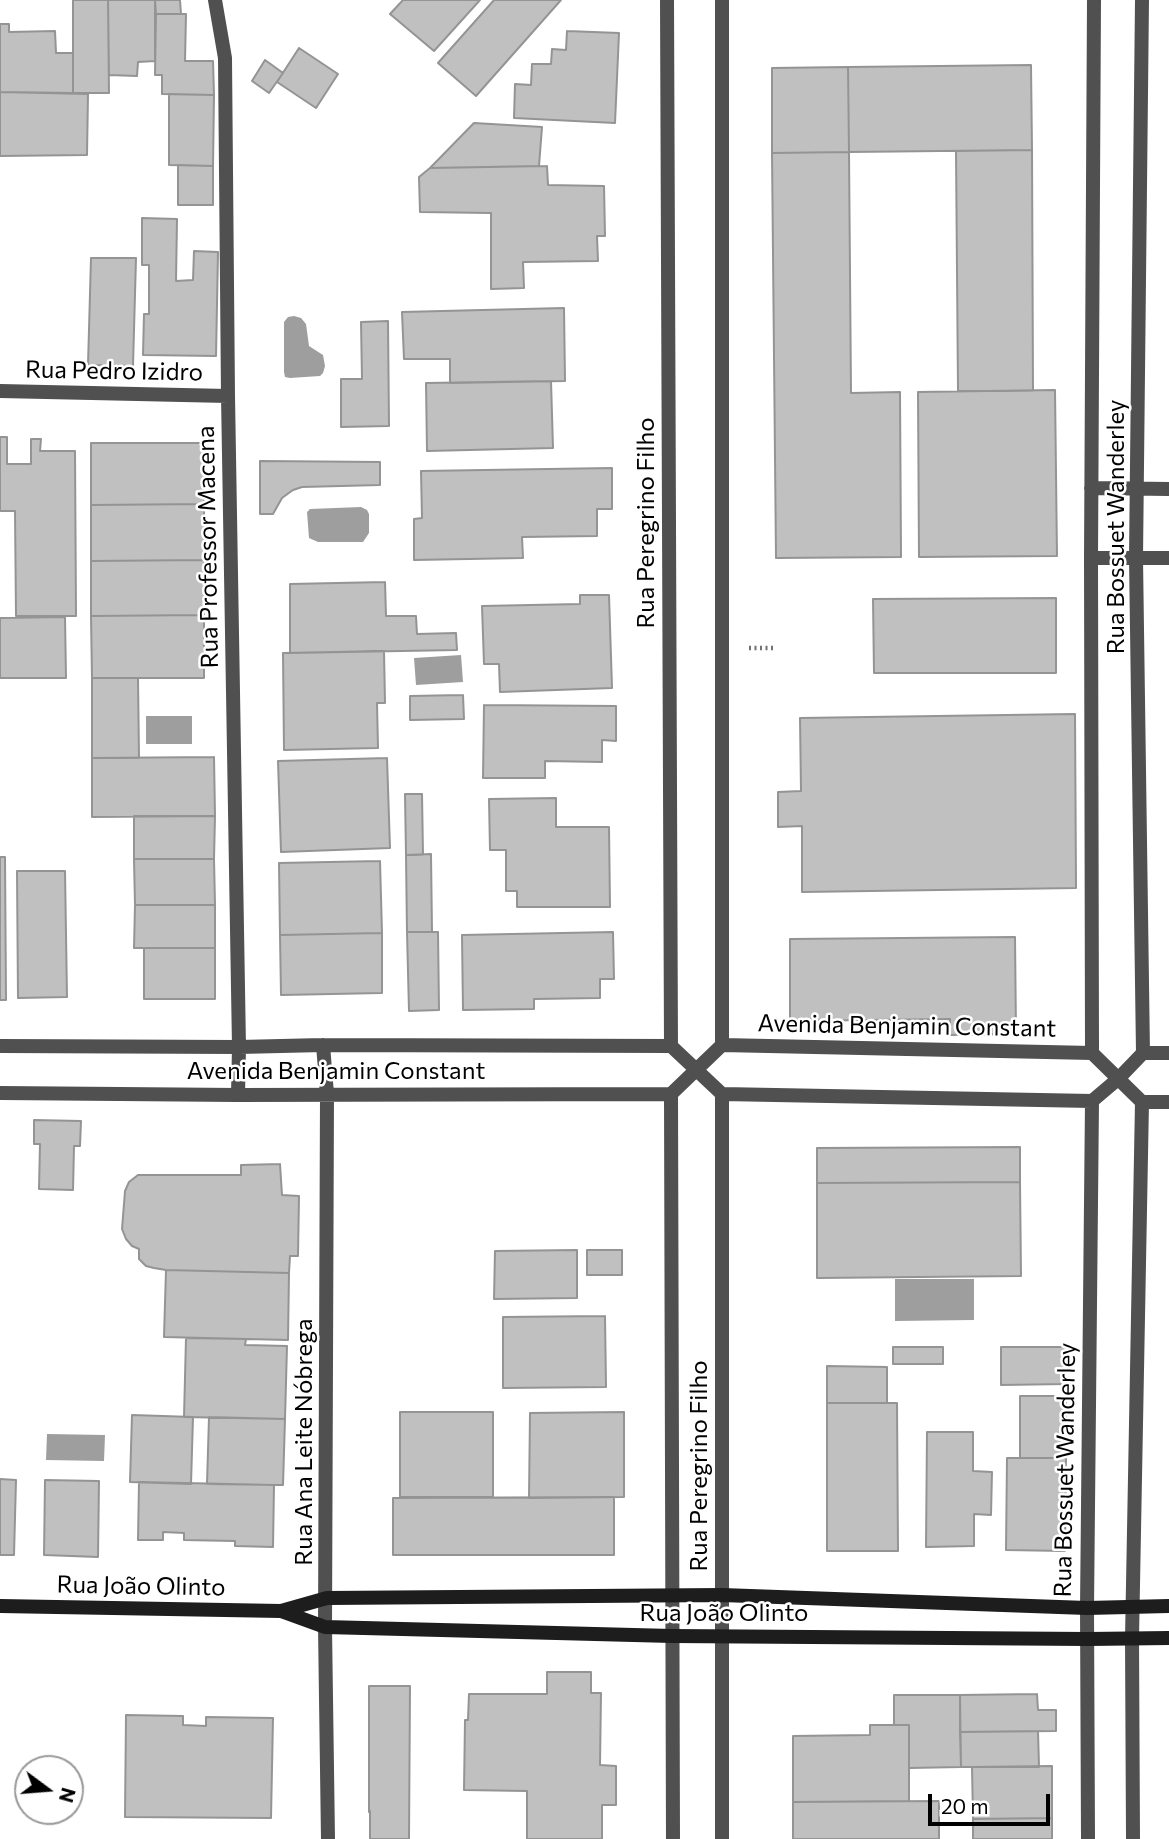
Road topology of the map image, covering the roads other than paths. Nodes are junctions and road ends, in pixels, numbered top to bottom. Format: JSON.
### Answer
{"nodes":[{"id":1,"x":215,"y":0,"type":"edge"},
{"id":2,"x":667,"y":0,"type":"edge"},
{"id":3,"x":722,"y":0,"type":"edge"},
{"id":4,"x":1094,"y":0,"type":"edge"},
{"id":5,"x":1142,"y":0,"type":"edge"},
{"id":6,"x":0,"y":391,"type":"edge"},
{"id":7,"x":228,"y":396,"type":"junction"},
{"id":8,"x":1091,"y":488,"type":"junction"},
{"id":9,"x":1138,"y":489,"type":"junction"},
{"id":10,"x":1169,"y":489,"type":"edge"},
{"id":11,"x":1091,"y":558,"type":"junction"},
{"id":12,"x":1136,"y":558,"type":"junction"},
{"id":13,"x":1169,"y":558,"type":"edge"},
{"id":14,"x":324,"y":1045,"type":"junction"},
{"id":15,"x":722,"y":1045,"type":"junction"},
{"id":16,"x":0,"y":1046,"type":"edge"},
{"id":17,"x":671,"y":1046,"type":"junction"},
{"id":18,"x":239,"y":1047,"type":"junction"},
{"id":19,"x":1092,"y":1053,"type":"junction"},
{"id":20,"x":1143,"y":1053,"type":"junction"},
{"id":21,"x":1169,"y":1053,"type":"edge"},
{"id":22,"x":697,"y":1070,"type":"junction"},
{"id":23,"x":1118,"y":1079,"type":"junction"},
{"id":24,"x":0,"y":1093,"type":"edge"},
{"id":25,"x":238,"y":1094,"type":"junction"},
{"id":26,"x":327,"y":1094,"type":"junction"},
{"id":27,"x":671,"y":1094,"type":"junction"},
{"id":28,"x":722,"y":1094,"type":"junction"},
{"id":29,"x":1091,"y":1101,"type":"junction"},
{"id":30,"x":1142,"y":1102,"type":"junction"},
{"id":31,"x":1169,"y":1102,"type":"edge"},
{"id":32,"x":673,"y":1595,"type":"junction"},
{"id":33,"x":722,"y":1595,"type":"junction"},
{"id":34,"x":327,"y":1598,"type":"junction"},
{"id":35,"x":0,"y":1606,"type":"edge"},
{"id":36,"x":1169,"y":1606,"type":"edge"},
{"id":37,"x":1132,"y":1607,"type":"junction"},
{"id":38,"x":1087,"y":1608,"type":"junction"},
{"id":39,"x":281,"y":1611,"type":"junction"},
{"id":40,"x":325,"y":1627,"type":"junction"},
{"id":41,"x":673,"y":1636,"type":"junction"},
{"id":42,"x":722,"y":1636,"type":"junction"},
{"id":43,"x":1132,"y":1638,"type":"junction"},
{"id":44,"x":1169,"y":1638,"type":"edge"},
{"id":45,"x":1088,"y":1639,"type":"junction"},
{"id":46,"x":328,"y":1839,"type":"edge"},
{"id":47,"x":673,"y":1839,"type":"edge"},
{"id":48,"x":722,"y":1839,"type":"edge"},
{"id":49,"x":1088,"y":1839,"type":"edge"},
{"id":50,"x":1133,"y":1839,"type":"edge"}],
"edges":[{"from":1,"to":7,"type":"street","name":"Rua Professor Macena"},
{"from":2,"to":17,"type":"street","name":"Rua Peregrino Filho"},
{"from":3,"to":15,"type":"street"},
{"from":4,"to":8,"type":"street","name":"Rua Bossuet Wanderley"},
{"from":5,"to":9,"type":"street","name":"Rua Bossuet Wanderley"},
{"from":6,"to":7,"type":"street","name":"Rua Pedro Izidro"},
{"from":7,"to":18,"type":"street","name":"Rua Professor Macena"},
{"from":8,"to":9,"type":"street"},
{"from":8,"to":11,"type":"street","name":"Rua Bossuet Wanderley"},
{"from":9,"to":10,"type":"street"},
{"from":9,"to":12,"type":"street","name":"Rua Bossuet Wanderley"},
{"from":11,"to":12,"type":"street"},
{"from":11,"to":19,"type":"street","name":"Rua Bossuet Wanderley"},
{"from":12,"to":13,"type":"street"},
{"from":12,"to":20,"type":"street","name":"Rua Bossuet Wanderley"},
{"from":14,"to":17,"type":"street","name":"Avenida Benjamin Constant"},
{"from":14,"to":18,"type":"street","name":"Avenida Benjamin Constant"},
{"from":14,"to":26,"type":"street","name":"Rua Ana Leite Nóbrega"},
{"from":15,"to":19,"type":"street","name":"Avenida Benjamin Constant"},
{"from":15,"to":22,"type":"street"},
{"from":16,"to":18,"type":"street","name":"Avenida Benjamin Constant"},
{"from":17,"to":22,"type":"street"},
{"from":18,"to":25,"type":"street","name":"Rua Professor Macena"},
{"from":19,"to":23,"type":"street"},
{"from":20,"to":21,"type":"street"},
{"from":20,"to":23,"type":"street"},
{"from":22,"to":27,"type":"street"},
{"from":22,"to":28,"type":"street"},
{"from":23,"to":29,"type":"street"},
{"from":23,"to":30,"type":"street"},
{"from":24,"to":25,"type":"street","name":"Avenida Benjamin Constant"},
{"from":25,"to":26,"type":"street","name":"Avenida Benjamin Constant"},
{"from":26,"to":27,"type":"street","name":"Avenida Benjamin Constant"},
{"from":26,"to":34,"type":"street","name":"Rua Ana Leite Nóbrega"},
{"from":27,"to":32,"type":"street","name":"Rua Peregrino Filho"},
{"from":28,"to":29,"type":"street"},
{"from":28,"to":33,"type":"street","name":"Rua Peregrino Filho"},
{"from":29,"to":38,"type":"street","name":"Rua Bossuet Wanderley"},
{"from":30,"to":31,"type":"street"},
{"from":30,"to":37,"type":"street"},
{"from":32,"to":33,"type":"street","name":"Rua João Olinto"},
{"from":32,"to":34,"type":"street","name":"Rua João Olinto"},
{"from":32,"to":41,"type":"street","name":"Rua Peregrino Filho"},
{"from":33,"to":38,"type":"street","name":"Rua João Olinto"},
{"from":33,"to":42,"type":"street","name":"Rua Peregrino Filho"},
{"from":34,"to":39,"type":"street","name":"Rua João Olinto"},
{"from":34,"to":40,"type":"street","name":"Rua Ana Leite Nóbrega"},
{"from":35,"to":39,"type":"street","name":"Rua João Olinto"},
{"from":36,"to":37,"type":"street","name":"Rua João Olinto"},
{"from":37,"to":38,"type":"street","name":"Rua João Olinto"},
{"from":37,"to":43,"type":"street"},
{"from":38,"to":45,"type":"street","name":"Rua Bossuet Wanderley"},
{"from":39,"to":40,"type":"street","name":"Rua João Olinto"},
{"from":40,"to":41,"type":"street","name":"Rua João Olinto"},
{"from":40,"to":46,"type":"street","name":"Rua Ana Leite Nóbrega"},
{"from":41,"to":42,"type":"street","name":"Rua João Olinto"},
{"from":41,"to":47,"type":"street","name":"Rua Peregrino Filho"},
{"from":42,"to":45,"type":"street","name":"Rua João Olinto"},
{"from":42,"to":48,"type":"street","name":"Rua Peregrino Filho"},
{"from":43,"to":44,"type":"street","name":"Rua João Olinto"},
{"from":43,"to":45,"type":"street","name":"Rua João Olinto"},
{"from":43,"to":50,"type":"street"},
{"from":45,"to":49,"type":"street","name":"Rua Bossuet Wanderley"}]}
